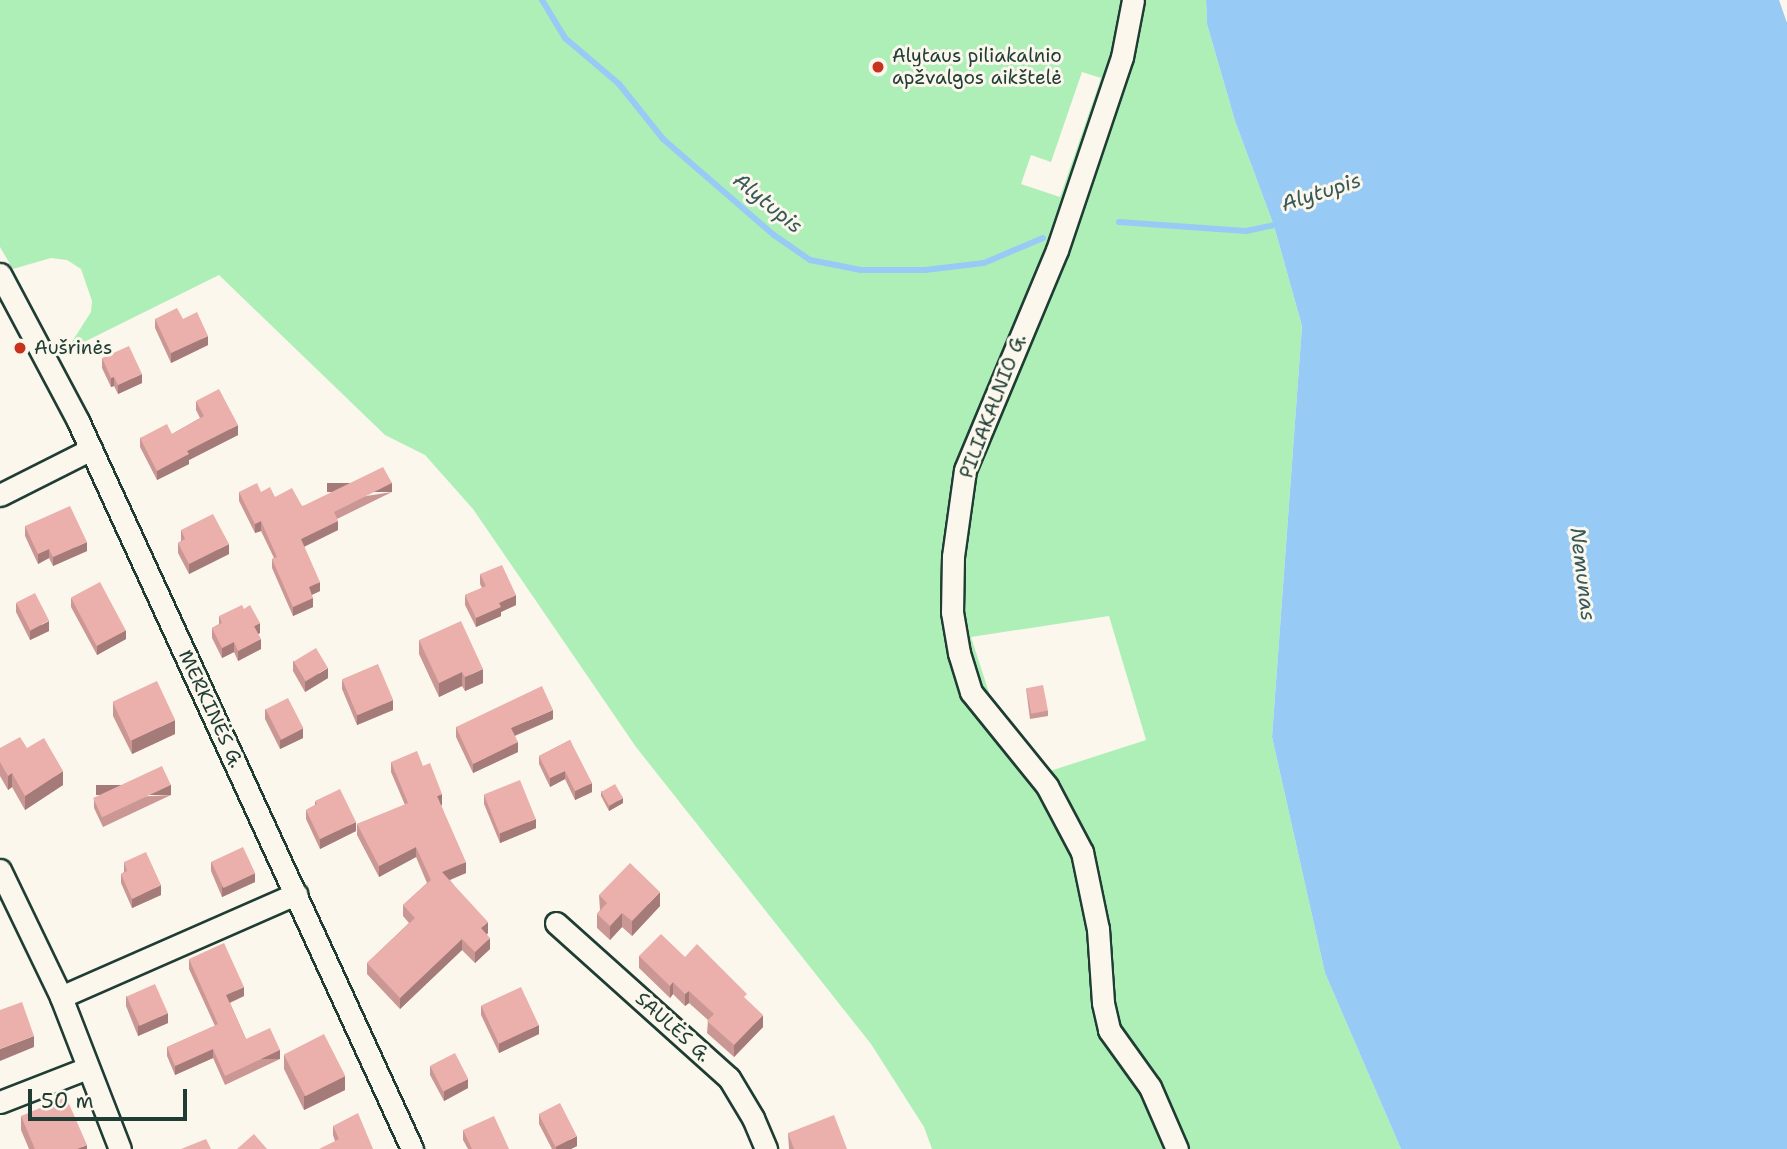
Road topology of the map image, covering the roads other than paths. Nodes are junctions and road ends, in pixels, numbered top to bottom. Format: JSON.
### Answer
{"nodes":[{"id":1,"x":1133,"y":0,"type":"edge"},
{"id":2,"x":0,"y":274,"type":"edge"},
{"id":3,"x":91,"y":449,"type":"junction"},
{"id":4,"x":0,"y":495,"type":"edge"},
{"id":5,"x":0,"y":870,"type":"edge"},
{"id":6,"x":296,"y":894,"type":"junction"},
{"id":7,"x":556,"y":923,"type":"dead end"},
{"id":8,"x":61,"y":997,"type":"junction"},
{"id":9,"x":87,"y":1068,"type":"junction"},
{"id":10,"x":0,"y":1102,"type":"edge"},
{"id":11,"x":120,"y":1149,"type":"edge"},
{"id":12,"x":412,"y":1149,"type":"edge"},
{"id":13,"x":766,"y":1149,"type":"edge"},
{"id":14,"x":1177,"y":1149,"type":"edge"}],
"edges":[{"from":1,"to":14,"type":"street","name":"PILIAKALNIO G."},
{"from":2,"to":3,"type":"street","name":"MERKINĖS G."},
{"from":3,"to":4,"type":"street"},
{"from":3,"to":6,"type":"street","name":"MERKINĖS G."},
{"from":5,"to":8,"type":"street"},
{"from":6,"to":8,"type":"street"},
{"from":6,"to":12,"type":"street","name":"MERKINĖS G."},
{"from":7,"to":13,"type":"street","name":"SAULĖS G."},
{"from":8,"to":9,"type":"street"},
{"from":9,"to":10,"type":"street"},
{"from":9,"to":11,"type":"street"}]}
